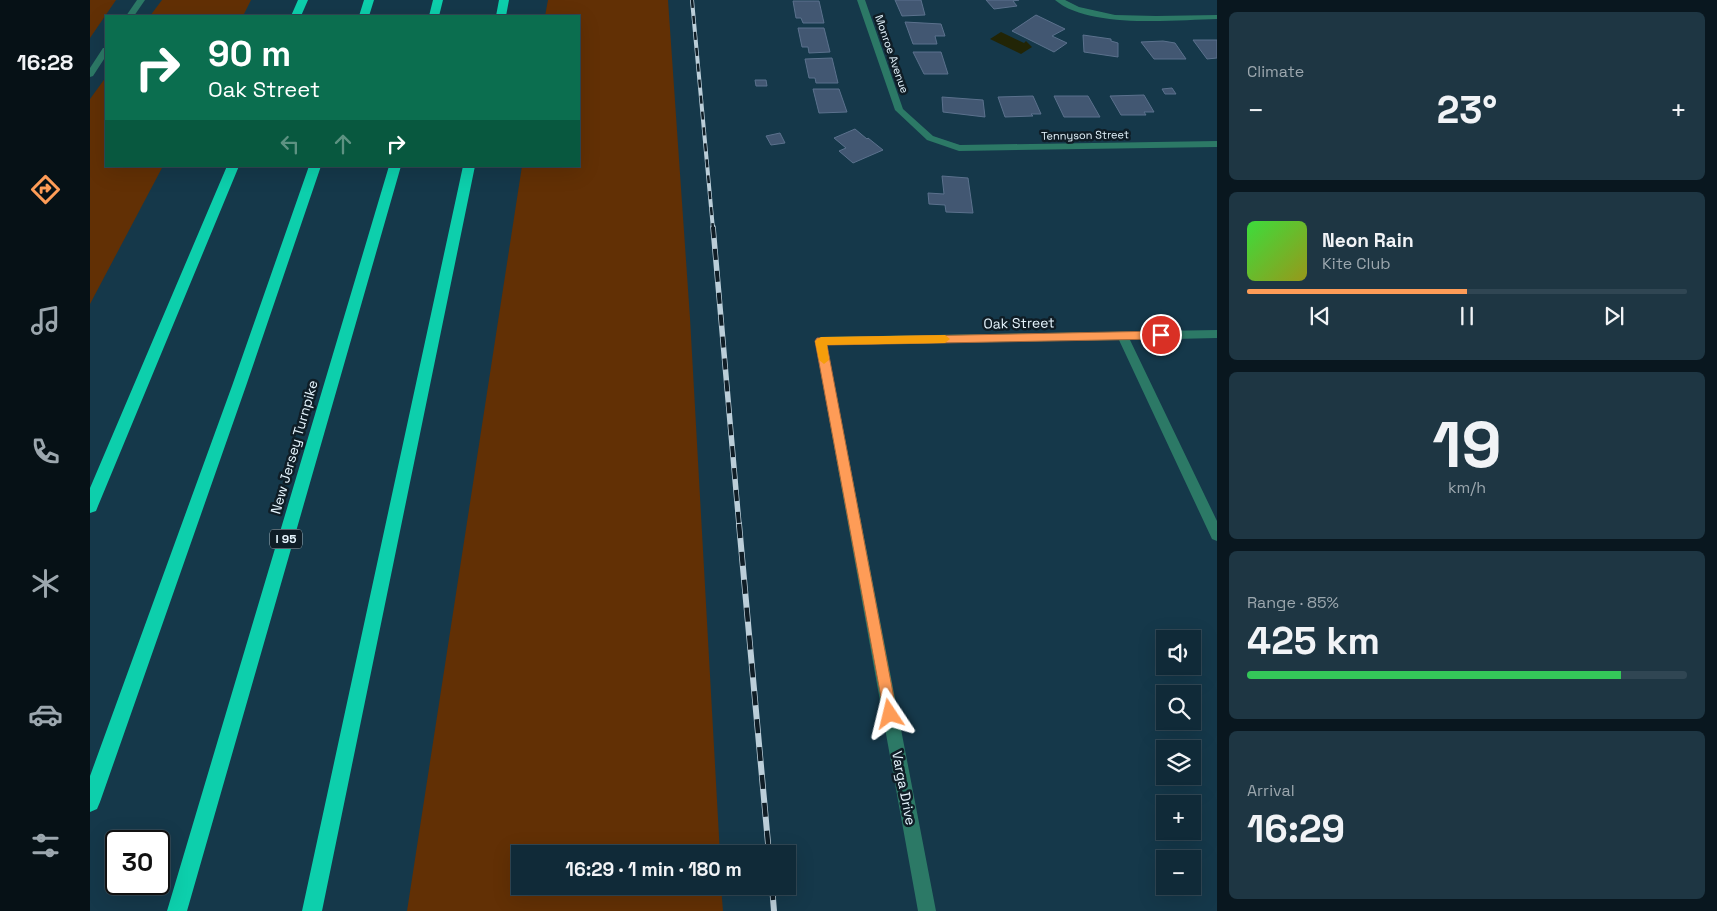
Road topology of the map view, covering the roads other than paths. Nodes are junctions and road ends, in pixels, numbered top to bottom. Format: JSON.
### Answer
{"nodes":[{"id":1,"x":141,"y":0,"type":"edge"},
{"id":2,"x":303,"y":0,"type":"edge"},
{"id":3,"x":369,"y":0,"type":"edge"},
{"id":4,"x":438,"y":0,"type":"edge"},
{"id":5,"x":504,"y":0,"type":"edge"},
{"id":6,"x":861,"y":0,"type":"edge"},
{"id":7,"x":1059,"y":0,"type":"edge"},
{"id":8,"x":131,"y":15,"type":"edge"},
{"id":9,"x":296,"y":15,"type":"edge"},
{"id":10,"x":364,"y":15,"type":"edge"},
{"id":11,"x":434,"y":15,"type":"edge"},
{"id":12,"x":501,"y":15,"type":"edge"},
{"id":13,"x":1217,"y":17,"type":"edge"},
{"id":14,"x":105,"y":52,"type":"edge"},
{"id":15,"x":90,"y":74,"type":"edge"},
{"id":16,"x":1217,"y":144,"type":"edge"},
{"id":17,"x":954,"y":146,"type":"joint"},
{"id":18,"x":233,"y":167,"type":"edge"},
{"id":19,"x":315,"y":167,"type":"edge"},
{"id":20,"x":395,"y":167,"type":"edge"},
{"id":21,"x":469,"y":167,"type":"edge"},
{"id":22,"x":1217,"y":334,"type":"edge"},
{"id":23,"x":1123,"y":336,"type":"junction"},
{"id":24,"x":821,"y":341,"type":"joint"},
{"id":25,"x":90,"y":506,"type":"edge"},
{"id":26,"x":1217,"y":535,"type":"edge"},
{"id":27,"x":90,"y":802,"type":"edge"},
{"id":28,"x":177,"y":911,"type":"edge"},
{"id":29,"x":312,"y":911,"type":"edge"},
{"id":30,"x":927,"y":911,"type":"edge"}],
"edges":[{"from":1,"to":8,"type":"street"},
{"from":2,"to":9,"type":"highway"},
{"from":3,"to":10,"type":"highway"},
{"from":4,"to":11,"type":"highway"},
{"from":5,"to":12,"type":"highway"},
{"from":6,"to":17,"type":"street","name":"Monroe Avenue"},
{"from":7,"to":13,"type":"street"},
{"from":14,"to":15,"type":"street"},
{"from":16,"to":17,"type":"street","name":"Tennyson Street"},
{"from":18,"to":25,"type":"highway"},
{"from":19,"to":27,"type":"highway"},
{"from":20,"to":28,"type":"highway","name":"New Jersey Turnpike","number":"I 95"},
{"from":21,"to":29,"type":"highway"},
{"from":22,"to":23,"type":"street","name":"Oak Street"},
{"from":23,"to":24,"type":"street","name":"Oak Street"},
{"from":23,"to":26,"type":"street"},
{"from":24,"to":30,"type":"street","name":"Varga Drive"}]}
